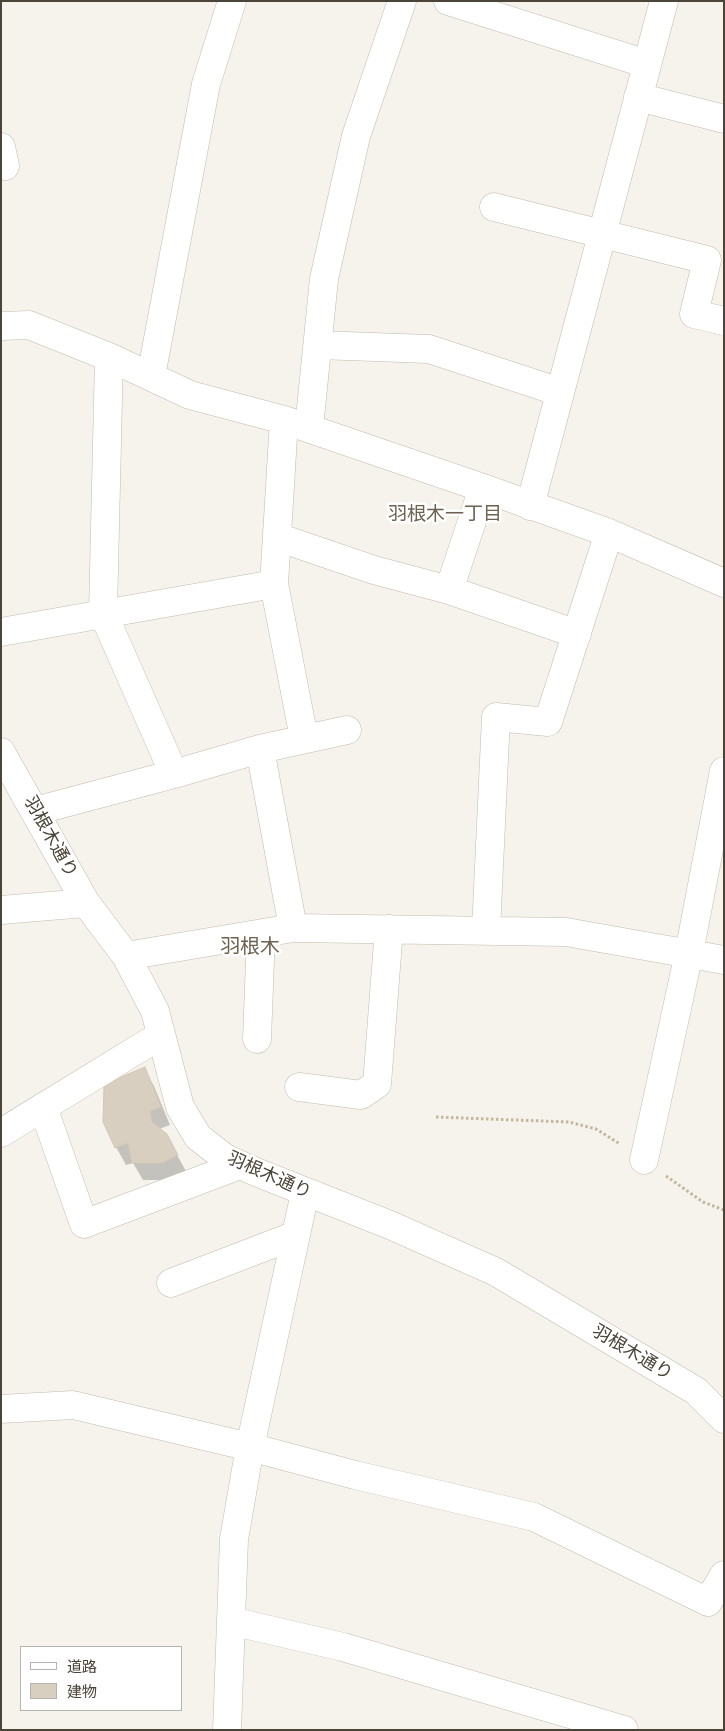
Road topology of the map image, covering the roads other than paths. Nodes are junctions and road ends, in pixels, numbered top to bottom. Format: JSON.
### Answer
{"nodes":[{"id":1,"x":232,"y":1,"type":"edge"},
{"id":2,"x":402,"y":1,"type":"edge"},
{"id":3,"x":448,"y":1,"type":"edge"},
{"id":4,"x":664,"y":1,"type":"edge"},
{"id":5,"x":647,"y":64,"type":"junction"},
{"id":6,"x":638,"y":97,"type":"junction"},
{"id":7,"x":724,"y":120,"type":"edge"},
{"id":8,"x":494,"y":207,"type":"dead end"},
{"id":9,"x":601,"y":235,"type":"junction"},
{"id":10,"x":724,"y":321,"type":"edge"},
{"id":11,"x":1,"y":326,"type":"edge"},
{"id":12,"x":318,"y":345,"type":"junction"},
{"id":13,"x":109,"y":357,"type":"junction"},
{"id":14,"x":151,"y":376,"type":"junction"},
{"id":15,"x":560,"y":392,"type":"junction"},
{"id":16,"x":297,"y":424,"type":"junction"},
{"id":17,"x":482,"y":488,"type":"junction"},
{"id":18,"x":530,"y":506,"type":"junction"},
{"id":19,"x":609,"y":533,"type":"junction"},
{"id":20,"x":277,"y":537,"type":"junction"},
{"id":21,"x":724,"y":583,"type":"edge"},
{"id":22,"x":274,"y":584,"type":"junction"},
{"id":23,"x":449,"y":590,"type":"junction"},
{"id":24,"x":103,"y":613,"type":"junction"},
{"id":25,"x":1,"y":632,"type":"edge"},
{"id":26,"x":577,"y":634,"type":"junction"},
{"id":27,"x":347,"y":730,"type":"dead end"},
{"id":28,"x":304,"y":738,"type":"junction"},
{"id":29,"x":260,"y":749,"type":"junction"},
{"id":30,"x":1,"y":752,"type":"edge"},
{"id":31,"x":724,"y":771,"type":"edge"},
{"id":32,"x":174,"y":774,"type":"junction"},
{"id":33,"x":35,"y":811,"type":"junction"},
{"id":34,"x":86,"y":903,"type":"junction"},
{"id":35,"x":1,"y":910,"type":"edge"},
{"id":36,"x":292,"y":928,"type":"junction"},
{"id":37,"x":389,"y":929,"type":"junction"},
{"id":38,"x":486,"y":930,"type":"junction"},
{"id":39,"x":261,"y":934,"type":"junction"},
{"id":40,"x":689,"y":953,"type":"junction"},
{"id":41,"x":126,"y":956,"type":"junction"},
{"id":42,"x":724,"y":960,"type":"edge"},
{"id":43,"x":161,"y":1035,"type":"junction"},
{"id":44,"x":257,"y":1039,"type":"dead end"},
{"id":45,"x":299,"y":1087,"type":"dead end"},
{"id":46,"x":43,"y":1107,"type":"junction"},
{"id":47,"x":1,"y":1133,"type":"edge"},
{"id":48,"x":644,"y":1160,"type":"road end"},
{"id":49,"x":240,"y":1165,"type":"junction"},
{"id":50,"x":305,"y":1193,"type":"junction"},
{"id":51,"x":296,"y":1235,"type":"junction"},
{"id":52,"x":171,"y":1283,"type":"dead end"},
{"id":53,"x":1,"y":1410,"type":"edge"},
{"id":54,"x":724,"y":1419,"type":"edge"},
{"id":55,"x":250,"y":1447,"type":"junction"},
{"id":56,"x":724,"y":1575,"type":"edge"},
{"id":57,"x":232,"y":1621,"type":"junction"},
{"id":58,"x":227,"y":1730,"type":"edge"},
{"id":59,"x":624,"y":1730,"type":"edge"}],
"edges":[{"from":1,"to":14,"type":"street"},
{"from":2,"to":12,"type":"street"},
{"from":3,"to":5,"type":"street"},
{"from":4,"to":5,"type":"street"},
{"from":5,"to":6,"type":"street"},
{"from":6,"to":7,"type":"street"},
{"from":6,"to":9,"type":"street"},
{"from":8,"to":9,"type":"street"},
{"from":9,"to":10,"type":"street"},
{"from":9,"to":15,"type":"street"},
{"from":11,"to":13,"type":"street"},
{"from":12,"to":15,"type":"street"},
{"from":12,"to":16,"type":"street"},
{"from":13,"to":14,"type":"street"},
{"from":13,"to":24,"type":"street"},
{"from":14,"to":16,"type":"street"},
{"from":15,"to":18,"type":"street"},
{"from":16,"to":17,"type":"street"},
{"from":16,"to":20,"type":"street"},
{"from":17,"to":18,"type":"street"},
{"from":17,"to":23,"type":"street"},
{"from":18,"to":19,"type":"street"},
{"from":19,"to":21,"type":"street"},
{"from":19,"to":26,"type":"street"},
{"from":20,"to":22,"type":"street"},
{"from":20,"to":23,"type":"street"},
{"from":22,"to":24,"type":"street"},
{"from":22,"to":28,"type":"street"},
{"from":23,"to":26,"type":"street"},
{"from":24,"to":25,"type":"street"},
{"from":24,"to":32,"type":"street"},
{"from":26,"to":38,"type":"street"},
{"from":27,"to":28,"type":"street"},
{"from":28,"to":29,"type":"street"},
{"from":29,"to":32,"type":"street"},
{"from":29,"to":36,"type":"street"},
{"from":30,"to":33,"type":"street","name":"羽根木通り"},
{"from":31,"to":40,"type":"street"},
{"from":32,"to":33,"type":"street"},
{"from":33,"to":34,"type":"street","name":"羽根木通り"},
{"from":34,"to":35,"type":"street"},
{"from":34,"to":41,"type":"street","name":"羽根木通り"},
{"from":36,"to":37,"type":"street"},
{"from":36,"to":39,"type":"street"},
{"from":37,"to":38,"type":"street"},
{"from":37,"to":45,"type":"street"},
{"from":38,"to":40,"type":"street"},
{"from":39,"to":41,"type":"street"},
{"from":39,"to":44,"type":"street"},
{"from":40,"to":42,"type":"street"},
{"from":40,"to":48,"type":"street"},
{"from":41,"to":43,"type":"street","name":"羽根木通り"},
{"from":43,"to":46,"type":"street"},
{"from":43,"to":49,"type":"street","name":"羽根木通り"},
{"from":46,"to":47,"type":"street"},
{"from":46,"to":49,"type":"street"},
{"from":49,"to":50,"type":"street","name":"羽根木通り"},
{"from":50,"to":51,"type":"street"},
{"from":50,"to":54,"type":"street","name":"羽根木通り"},
{"from":51,"to":52,"type":"street"},
{"from":51,"to":55,"type":"street"},
{"from":53,"to":55,"type":"street"},
{"from":55,"to":56,"type":"street"},
{"from":55,"to":57,"type":"street"},
{"from":57,"to":58,"type":"street"},
{"from":57,"to":59,"type":"street"}]}
